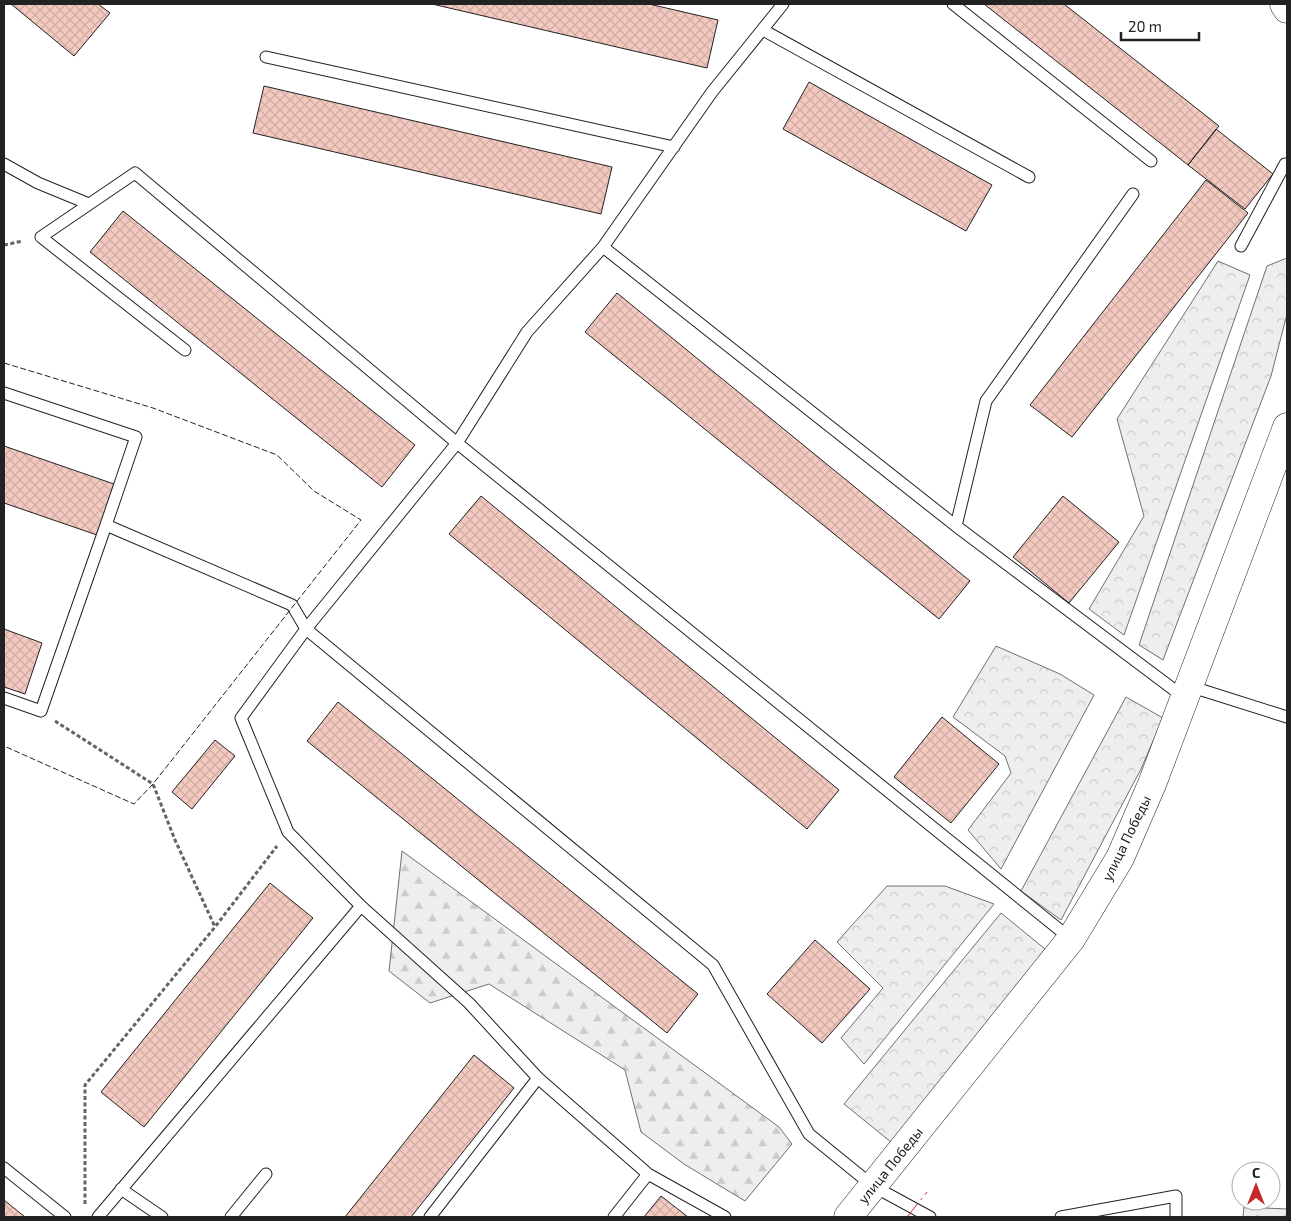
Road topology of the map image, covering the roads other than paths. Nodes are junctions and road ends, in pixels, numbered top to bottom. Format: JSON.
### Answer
{"nodes":[{"id":1,"x":783,"y":4,"type":"edge"},
{"id":2,"x":953,"y":4,"type":"edge"},
{"id":3,"x":1284,"y":4,"type":"edge"},
{"id":4,"x":1287,"y":9,"type":"edge"},
{"id":5,"x":763,"y":30,"type":"junction"},
{"id":6,"x":266,"y":57,"type":"dead end"},
{"id":7,"x":674,"y":147,"type":"junction"},
{"id":8,"x":1151,"y":160,"type":"dead end"},
{"id":9,"x":4,"y":164,"type":"edge"},
{"id":10,"x":1287,"y":164,"type":"edge"},
{"id":11,"x":1029,"y":177,"type":"dead end"},
{"id":12,"x":1133,"y":194,"type":"dead end"},
{"id":13,"x":88,"y":204,"type":"junction"},
{"id":14,"x":1241,"y":246,"type":"dead end"},
{"id":15,"x":603,"y":247,"type":"junction"},
{"id":16,"x":185,"y":350,"type":"dead end"},
{"id":17,"x":4,"y":393,"type":"edge"},
{"id":18,"x":1287,"y":427,"type":"edge"},
{"id":19,"x":457,"y":443,"type":"junction"},
{"id":20,"x":106,"y":525,"type":"junction"},
{"id":21,"x":956,"y":526,"type":"junction"},
{"id":22,"x":306,"y":629,"type":"junction"},
{"id":23,"x":1187,"y":692,"type":"junction"},
{"id":24,"x":4,"y":698,"type":"edge"},
{"id":25,"x":1287,"y":716,"type":"edge"},
{"id":26,"x":361,"y":906,"type":"junction"},
{"id":27,"x":1071,"y":939,"type":"junction"},
{"id":28,"x":538,"y":1078,"type":"junction"},
{"id":29,"x":4,"y":1168,"type":"edge"},
{"id":30,"x":266,"y":1174,"type":"dead end"},
{"id":31,"x":648,"y":1174,"type":"junction"},
{"id":32,"x":873,"y":1186,"type":"junction"},
{"id":33,"x":121,"y":1189,"type":"junction"},
{"id":34,"x":65,"y":1217,"type":"edge"},
{"id":35,"x":98,"y":1217,"type":"edge"},
{"id":36,"x":162,"y":1217,"type":"edge"},
{"id":37,"x":231,"y":1217,"type":"edge"},
{"id":38,"x":430,"y":1217,"type":"edge"},
{"id":39,"x":614,"y":1217,"type":"edge"},
{"id":40,"x":725,"y":1217,"type":"edge"},
{"id":41,"x":848,"y":1217,"type":"edge"},
{"id":42,"x":930,"y":1217,"type":"edge"},
{"id":43,"x":1061,"y":1217,"type":"edge"},
{"id":44,"x":1176,"y":1217,"type":"edge"}],
"edges":[{"from":1,"to":5,"type":"lane"},
{"from":2,"to":8,"type":"lane"},
{"from":3,"to":4,"type":"main road"},
{"from":5,"to":7,"type":"lane"},
{"from":5,"to":11,"type":"lane"},
{"from":6,"to":7,"type":"lane"},
{"from":7,"to":15,"type":"lane"},
{"from":9,"to":13,"type":"lane"},
{"from":10,"to":14,"type":"lane"},
{"from":12,"to":21,"type":"lane"},
{"from":13,"to":16,"type":"lane"},
{"from":13,"to":19,"type":"lane"},
{"from":15,"to":19,"type":"lane"},
{"from":15,"to":21,"type":"lane"},
{"from":17,"to":20,"type":"lane"},
{"from":18,"to":23,"type":"main road","name":"улица Победы"},
{"from":19,"to":22,"type":"lane"},
{"from":19,"to":27,"type":"lane"},
{"from":20,"to":22,"type":"lane"},
{"from":20,"to":24,"type":"lane"},
{"from":21,"to":23,"type":"lane"},
{"from":22,"to":26,"type":"lane"},
{"from":22,"to":32,"type":"lane"},
{"from":23,"to":25,"type":"lane"},
{"from":23,"to":27,"type":"main road","name":"улица Победы"},
{"from":26,"to":28,"type":"lane"},
{"from":26,"to":33,"type":"lane"},
{"from":27,"to":32,"type":"main road","name":"улица Победы"},
{"from":28,"to":31,"type":"lane"},
{"from":28,"to":38,"type":"lane"},
{"from":29,"to":34,"type":"lane"},
{"from":30,"to":37,"type":"lane"},
{"from":31,"to":39,"type":"lane"},
{"from":31,"to":40,"type":"lane"},
{"from":32,"to":41,"type":"main road","name":"улица Победы"},
{"from":32,"to":42,"type":"lane"},
{"from":33,"to":35,"type":"lane"},
{"from":33,"to":36,"type":"lane"},
{"from":43,"to":44,"type":"lane"}]}
